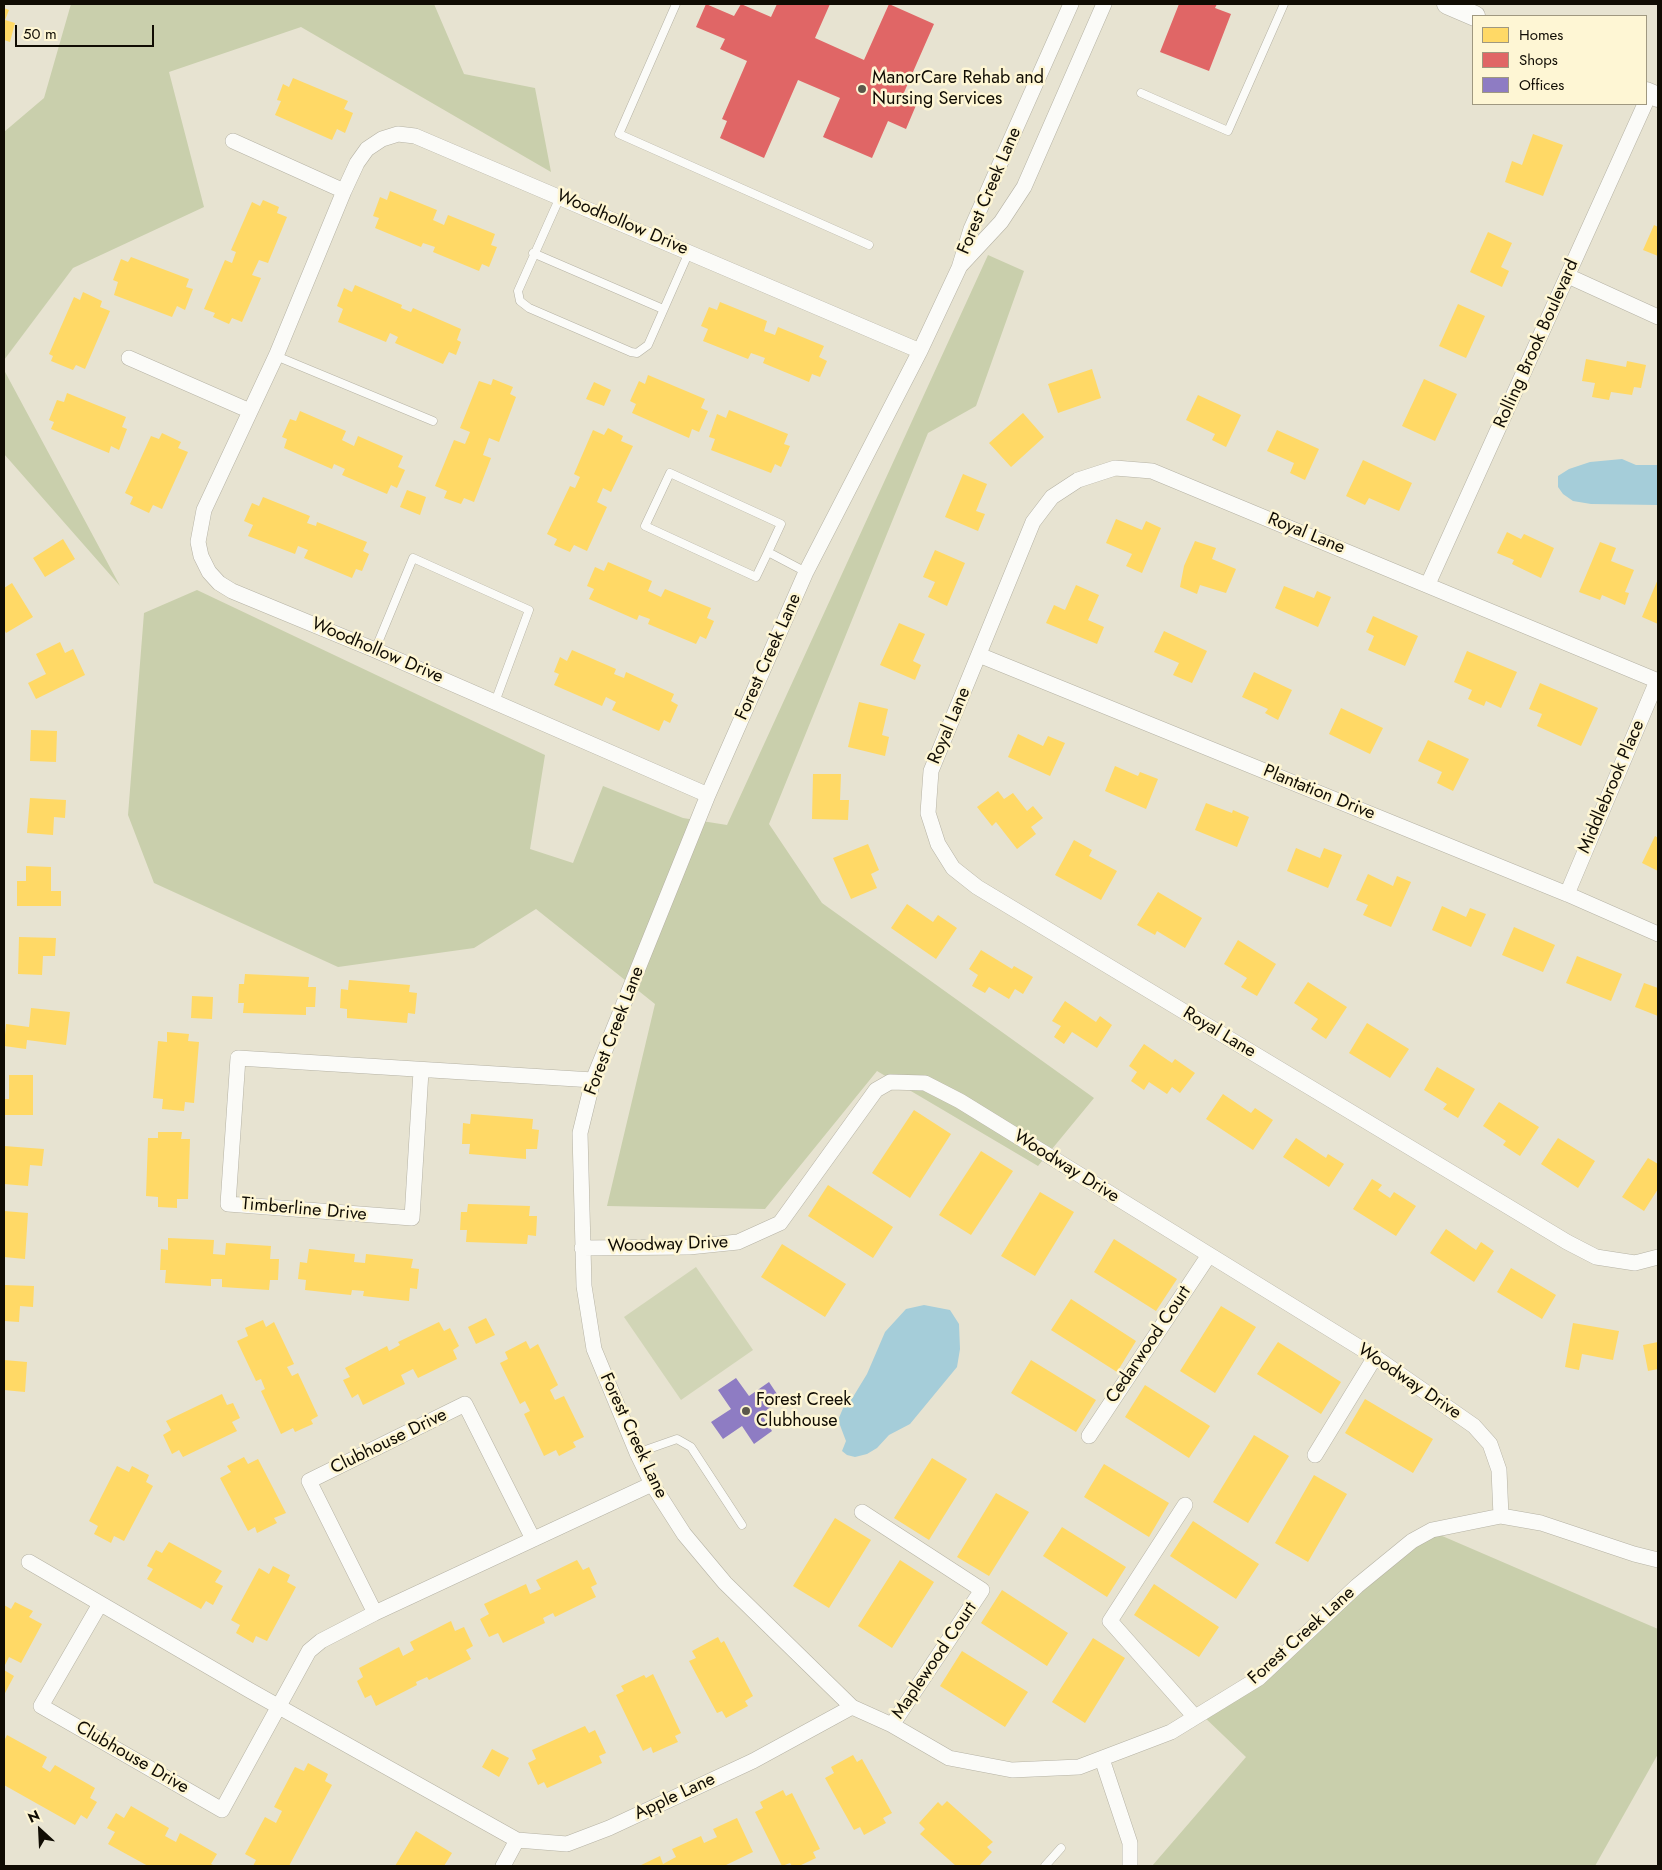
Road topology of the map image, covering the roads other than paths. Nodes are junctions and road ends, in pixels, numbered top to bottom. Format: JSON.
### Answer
{"nodes":[{"id":1,"x":676,"y":4,"type":"edge"},
{"id":2,"x":1071,"y":4,"type":"edge"},
{"id":3,"x":1104,"y":4,"type":"edge"},
{"id":4,"x":1284,"y":4,"type":"edge"},
{"id":5,"x":1447,"y":4,"type":"edge"},
{"id":6,"x":1474,"y":15,"type":"edge"},
{"id":7,"x":1141,"y":94,"type":"dead end"},
{"id":8,"x":1646,"y":105,"type":"edge"},
{"id":9,"x":233,"y":141,"type":"dead end"},
{"id":10,"x":344,"y":191,"type":"junction"},
{"id":11,"x":560,"y":197,"type":"junction"},
{"id":12,"x":869,"y":245,"type":"dead end"},
{"id":13,"x":689,"y":252,"type":"junction"},
{"id":14,"x":534,"y":253,"type":"junction"},
{"id":15,"x":959,"y":268,"type":"junction"},
{"id":16,"x":1568,"y":276,"type":"junction"},
{"id":17,"x":663,"y":309,"type":"junction"},
{"id":18,"x":1658,"y":317,"type":"edge"},
{"id":19,"x":920,"y":350,"type":"junction"},
{"id":20,"x":276,"y":356,"type":"junction"},
{"id":21,"x":129,"y":358,"type":"dead end"},
{"id":22,"x":250,"y":411,"type":"junction"},
{"id":23,"x":433,"y":422,"type":"dead end"},
{"id":24,"x":768,"y":552,"type":"junction"},
{"id":25,"x":806,"y":572,"type":"junction"},
{"id":26,"x":1428,"y":584,"type":"junction"},
{"id":27,"x":375,"y":650,"type":"junction"},
{"id":28,"x":980,"y":655,"type":"junction"},
{"id":29,"x":1658,"y":681,"type":"edge"},
{"id":30,"x":495,"y":702,"type":"junction"},
{"id":31,"x":708,"y":795,"type":"junction"},
{"id":32,"x":1566,"y":894,"type":"junction"},
{"id":33,"x":1658,"y":934,"type":"edge"},
{"id":34,"x":421,"y":1071,"type":"junction"},
{"id":35,"x":593,"y":1080,"type":"junction"},
{"id":36,"x":582,"y":1248,"type":"junction"},
{"id":37,"x":1209,"y":1255,"type":"junction"},
{"id":38,"x":1658,"y":1257,"type":"edge"},
{"id":39,"x":1375,"y":1357,"type":"junction"},
{"id":40,"x":1089,"y":1436,"type":"dead end"},
{"id":41,"x":637,"y":1453,"type":"junction"},
{"id":42,"x":1314,"y":1455,"type":"dead end"},
{"id":43,"x":652,"y":1484,"type":"junction"},
{"id":44,"x":1185,"y":1505,"type":"dead end"},
{"id":45,"x":862,"y":1512,"type":"dead end"},
{"id":46,"x":1501,"y":1516,"type":"junction"},
{"id":47,"x":742,"y":1525,"type":"dead end"},
{"id":48,"x":533,"y":1539,"type":"junction"},
{"id":49,"x":1658,"y":1560,"type":"edge"},
{"id":50,"x":29,"y":1562,"type":"dead end"},
{"id":51,"x":100,"y":1604,"type":"junction"},
{"id":52,"x":375,"y":1613,"type":"junction"},
{"id":53,"x":278,"y":1707,"type":"junction"},
{"id":54,"x":852,"y":1707,"type":"junction"},
{"id":55,"x":1196,"y":1717,"type":"junction"},
{"id":56,"x":892,"y":1725,"type":"junction"},
{"id":57,"x":1102,"y":1759,"type":"junction"},
{"id":58,"x":516,"y":1840,"type":"junction"},
{"id":59,"x":1061,"y":1848,"type":"dead end"},
{"id":60,"x":503,"y":1866,"type":"edge"},
{"id":61,"x":1045,"y":1866,"type":"edge"},
{"id":62,"x":1130,"y":1866,"type":"edge"}],
"edges":[{"from":1,"to":12,"type":"lane"},
{"from":2,"to":15,"type":"street","name":"Forest Creek Lane"},
{"from":3,"to":15,"type":"street","name":"Forest Creek Lane"},
{"from":4,"to":7,"type":"lane"},
{"from":5,"to":6,"type":"street"},
{"from":8,"to":16,"type":"street","name":"Rolling Brook Boulevard"},
{"from":9,"to":10,"type":"street"},
{"from":10,"to":11,"type":"street","name":"Woodhollow Drive"},
{"from":10,"to":20,"type":"street","name":"Woodhollow Drive"},
{"from":11,"to":13,"type":"street","name":"Woodhollow Drive"},
{"from":11,"to":14,"type":"lane"},
{"from":13,"to":17,"type":"lane"},
{"from":13,"to":19,"type":"street","name":"Woodhollow Drive"},
{"from":14,"to":17,"type":"lane"},
{"from":14,"to":17,"type":"lane"},
{"from":15,"to":19,"type":"street","name":"Forest Creek Lane"},
{"from":16,"to":18,"type":"street"},
{"from":16,"to":26,"type":"street","name":"Rolling Brook Boulevard"},
{"from":19,"to":25,"type":"street","name":"Forest Creek Lane"},
{"from":20,"to":22,"type":"street","name":"Woodhollow Drive"},
{"from":20,"to":23,"type":"lane"},
{"from":21,"to":22,"type":"street"},
{"from":22,"to":27,"type":"street","name":"Woodhollow Drive"},
{"from":24,"to":24,"type":"lane"},
{"from":24,"to":25,"type":"lane"},
{"from":25,"to":31,"type":"street","name":"Forest Creek Lane"},
{"from":26,"to":28,"type":"street","name":"Royal Lane"},
{"from":26,"to":29,"type":"street","name":"Royal Lane"},
{"from":27,"to":30,"type":"street","name":"Woodhollow Drive"},
{"from":27,"to":30,"type":"lane"},
{"from":28,"to":32,"type":"street","name":"Plantation Drive"},
{"from":28,"to":38,"type":"street","name":"Royal Lane"},
{"from":29,"to":32,"type":"street","name":"Middlebrook Place"},
{"from":30,"to":31,"type":"street","name":"Woodhollow Drive"},
{"from":31,"to":35,"type":"street","name":"Forest Creek Lane"},
{"from":32,"to":33,"type":"street","name":"Plantation Drive"},
{"from":34,"to":34,"type":"street","name":"Timberline Drive"},
{"from":34,"to":35,"type":"street","name":"Timberline Drive"},
{"from":35,"to":36,"type":"street","name":"Forest Creek Lane"},
{"from":36,"to":37,"type":"street","name":"Woodway Drive"},
{"from":36,"to":41,"type":"street","name":"Forest Creek Lane"},
{"from":37,"to":39,"type":"street","name":"Woodway Drive"},
{"from":37,"to":40,"type":"street","name":"Cedarwood Court"},
{"from":39,"to":42,"type":"street"},
{"from":39,"to":46,"type":"street","name":"Woodway Drive"},
{"from":41,"to":43,"type":"street","name":"Forest Creek Lane"},
{"from":41,"to":47,"type":"lane"},
{"from":43,"to":48,"type":"street","name":"Clubhouse Drive"},
{"from":43,"to":54,"type":"street","name":"Forest Creek Lane"},
{"from":44,"to":55,"type":"street"},
{"from":45,"to":56,"type":"street","name":"Maplewood Court"},
{"from":46,"to":49,"type":"street","name":"Forest Creek Lane"},
{"from":46,"to":55,"type":"street","name":"Forest Creek Lane"},
{"from":48,"to":52,"type":"street","name":"Clubhouse Drive"},
{"from":48,"to":52,"type":"street","name":"Clubhouse Drive"},
{"from":50,"to":51,"type":"street"},
{"from":51,"to":53,"type":"street"},
{"from":51,"to":53,"type":"street","name":"Clubhouse Drive"},
{"from":52,"to":53,"type":"street","name":"Clubhouse Drive"},
{"from":53,"to":58,"type":"street"},
{"from":54,"to":56,"type":"street","name":"Forest Creek Lane"},
{"from":54,"to":58,"type":"street","name":"Apple Lane"},
{"from":55,"to":57,"type":"street","name":"Forest Creek Lane"},
{"from":56,"to":57,"type":"street","name":"Forest Creek Lane"},
{"from":57,"to":62,"type":"street"},
{"from":58,"to":60,"type":"street"},
{"from":59,"to":61,"type":"lane"}]}
